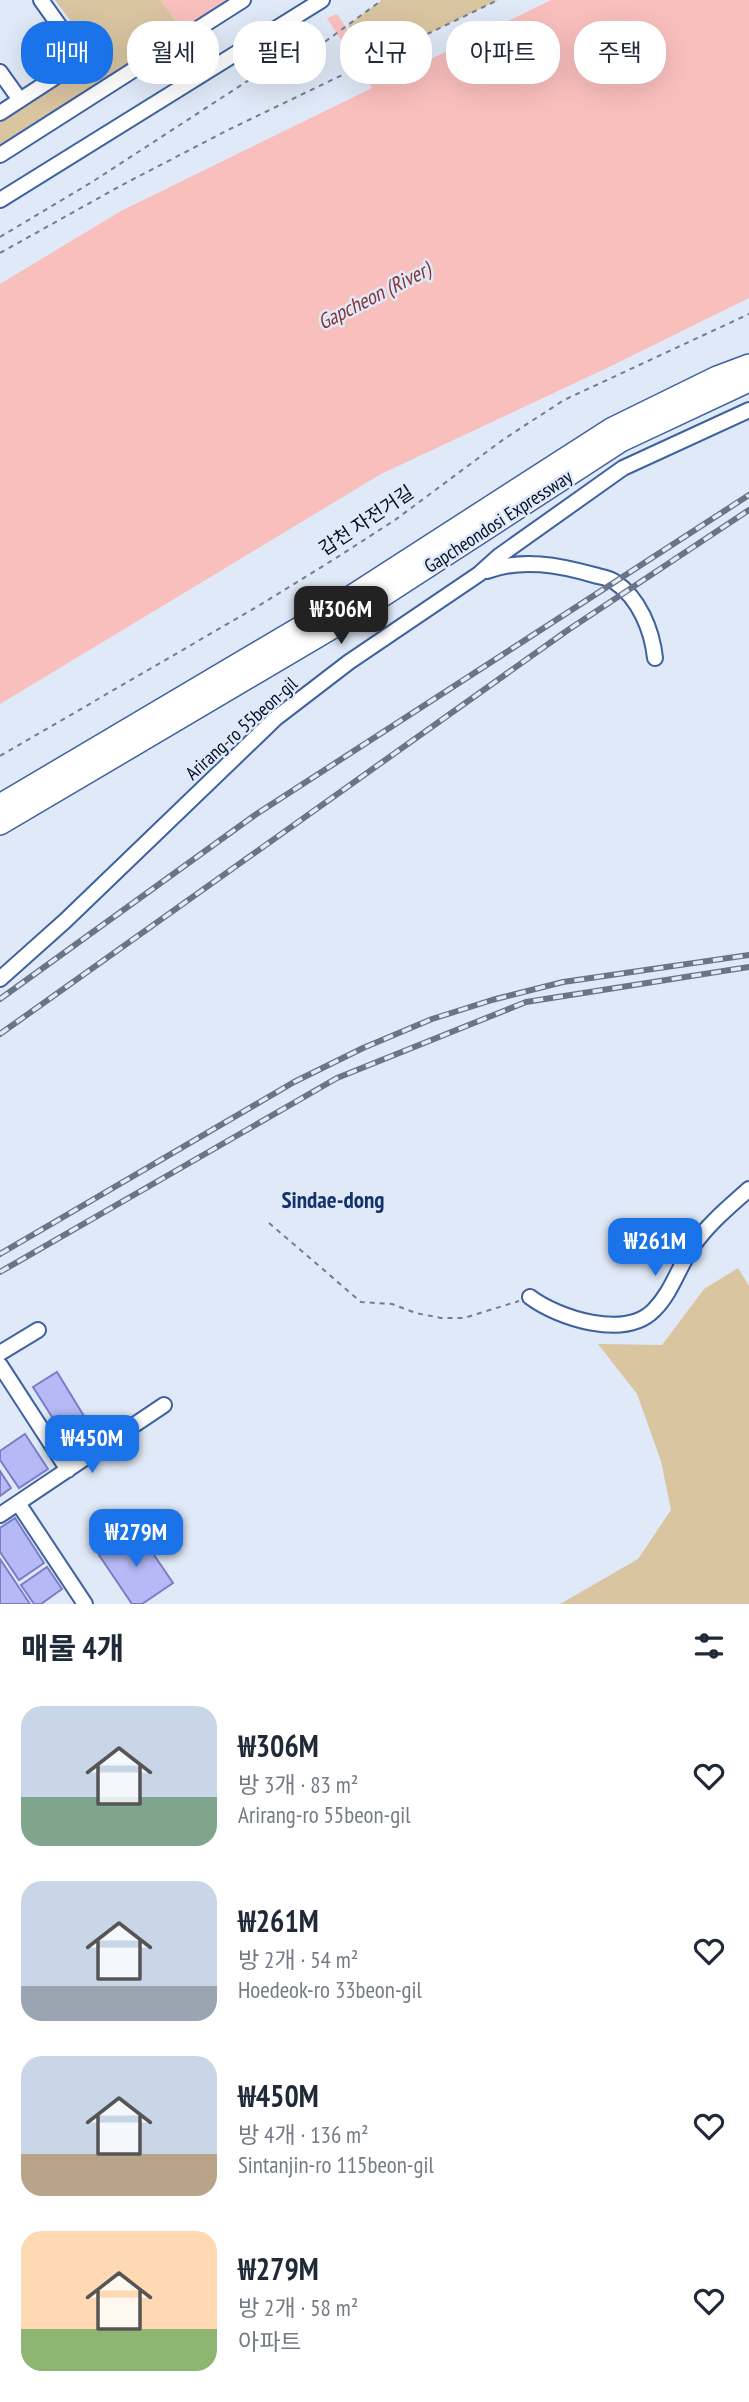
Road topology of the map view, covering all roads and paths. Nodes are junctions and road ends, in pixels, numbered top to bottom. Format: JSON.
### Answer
{"nodes":[{"id":1,"x":41,"y":0,"type":"edge"},
{"id":2,"x":243,"y":0,"type":"edge"},
{"id":3,"x":382,"y":0,"type":"edge"},
{"id":4,"x":498,"y":0,"type":"edge"},
{"id":5,"x":318,"y":1,"type":"edge"},
{"id":6,"x":0,"y":72,"type":"edge"},
{"id":7,"x":20,"y":100,"type":"junction"},
{"id":8,"x":0,"y":113,"type":"edge"},
{"id":9,"x":0,"y":155,"type":"edge"},
{"id":10,"x":0,"y":200,"type":"edge"},
{"id":11,"x":0,"y":237,"type":"edge"},
{"id":12,"x":0,"y":253,"type":"edge"},
{"id":13,"x":749,"y":314,"type":"edge"},
{"id":14,"x":749,"y":365,"type":"edge"},
{"id":15,"x":749,"y":381,"type":"edge"},
{"id":16,"x":749,"y":410,"type":"edge"},
{"id":17,"x":479,"y":574,"type":"junction"},
{"id":18,"x":655,"y":657,"type":"dead end"},
{"id":19,"x":0,"y":756,"type":"edge"},
{"id":20,"x":0,"y":805,"type":"edge"},
{"id":21,"x":0,"y":824,"type":"edge"},
{"id":22,"x":0,"y":979,"type":"edge"},
{"id":23,"x":749,"y":1189,"type":"edge"},
{"id":24,"x":269,"y":1223,"type":"dead end"},
{"id":25,"x":530,"y":1297,"type":"joint"},
{"id":26,"x":38,"y":1330,"type":"dead end"},
{"id":27,"x":0,"y":1353,"type":"edge"},
{"id":28,"x":0,"y":1365,"type":"edge"},
{"id":29,"x":164,"y":1405,"type":"dead end"},
{"id":30,"x":68,"y":1469,"type":"junction"},
{"id":31,"x":18,"y":1503,"type":"junction"},
{"id":32,"x":0,"y":1515,"type":"edge"},
{"id":33,"x":85,"y":1604,"type":"edge"}],
"edges":[{"from":1,"to":7,"type":"street"},
{"from":2,"to":9,"type":"street"},
{"from":3,"to":11,"type":"path"},
{"from":4,"to":12,"type":"path"},
{"from":5,"to":10,"type":"street"},
{"from":6,"to":7,"type":"street"},
{"from":7,"to":8,"type":"street"},
{"from":13,"to":19,"type":"path","name":"갑천 자전거길"},
{"from":14,"to":20,"type":"highway","name":"Gapcheondosi Expressway"},
{"from":15,"to":21,"type":"highway","name":"Gapcheondosi Expressway"},
{"from":16,"to":17,"type":"street","name":"Arirang-ro 55beon-gil"},
{"from":17,"to":18,"type":"street"},
{"from":17,"to":22,"type":"street","name":"Arirang-ro 55beon-gil"},
{"from":23,"to":25,"type":"street"},
{"from":24,"to":25,"type":"path"},
{"from":26,"to":27,"type":"street"},
{"from":28,"to":30,"type":"street"},
{"from":29,"to":30,"type":"street"},
{"from":30,"to":31,"type":"street"},
{"from":31,"to":32,"type":"street"},
{"from":31,"to":33,"type":"street"}]}
